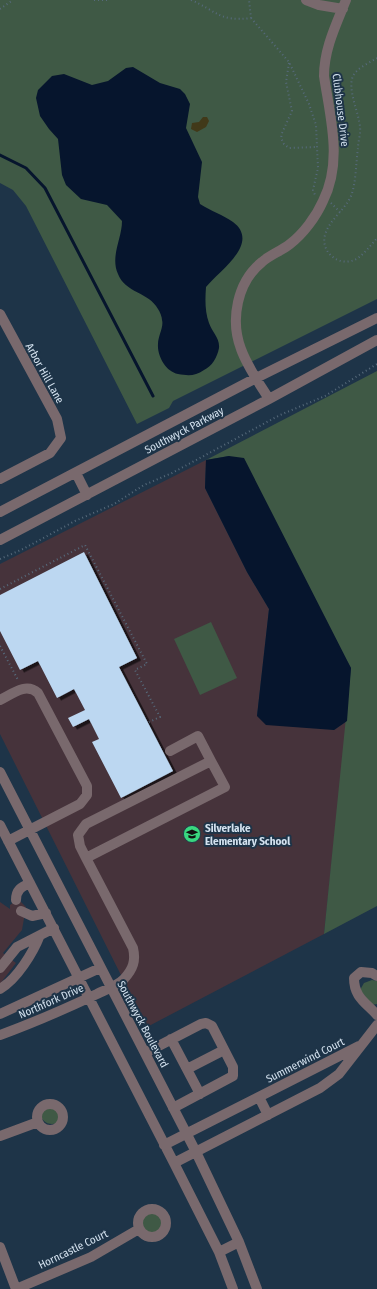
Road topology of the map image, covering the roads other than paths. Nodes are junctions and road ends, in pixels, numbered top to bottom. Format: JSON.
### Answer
{"nodes":[{"id":1,"x":306,"y":0,"type":"edge"},
{"id":2,"x":344,"y":4,"type":"edge"},
{"id":3,"x":377,"y":318,"type":"edge"},
{"id":4,"x":1,"y":320,"type":"edge"},
{"id":5,"x":377,"y":340,"type":"edge"},
{"id":6,"x":256,"y":378,"type":"junction"},
{"id":7,"x":269,"y":399,"type":"junction"},
{"id":8,"x":76,"y":473,"type":"junction"},
{"id":9,"x":0,"y":479,"type":"edge"},
{"id":10,"x":87,"y":495,"type":"junction"},
{"id":11,"x":0,"y":512,"type":"edge"},
{"id":12,"x":0,"y":540,"type":"edge"},
{"id":13,"x":0,"y":700,"type":"edge"},
{"id":14,"x":170,"y":751,"type":"dead end"},
{"id":15,"x":211,"y":761,"type":"junction"},
{"id":16,"x":0,"y":772,"type":"edge"},
{"id":17,"x":0,"y":825,"type":"edge"},
{"id":18,"x":29,"y":831,"type":"junction"},
{"id":19,"x":8,"y":841,"type":"junction"},
{"id":20,"x":86,"y":858,"type":"junction"},
{"id":21,"x":30,"y":883,"type":"junction"},
{"id":22,"x":16,"y":900,"type":"dead end"},
{"id":23,"x":21,"y":911,"type":"dead end"},
{"id":24,"x":46,"y":913,"type":"junction"},
{"id":25,"x":54,"y":928,"type":"junction"},
{"id":26,"x":40,"y":935,"type":"junction"},
{"id":27,"x":0,"y":968,"type":"edge"},
{"id":28,"x":100,"y":968,"type":"junction"},
{"id":29,"x":377,"y":976,"type":"edge"},
{"id":30,"x":78,"y":978,"type":"junction"},
{"id":31,"x":110,"y":987,"type":"junction"},
{"id":32,"x":0,"y":989,"type":"edge"},
{"id":33,"x":88,"y":998,"type":"junction"},
{"id":34,"x":0,"y":1014,"type":"edge"},
{"id":35,"x":377,"y":1015,"type":"edge"},
{"id":36,"x":377,"y":1025,"type":"edge"},
{"id":37,"x":0,"y":1035,"type":"edge"},
{"id":38,"x":171,"y":1039,"type":"junction"},
{"id":39,"x":363,"y":1044,"type":"junction"},
{"id":40,"x":224,"y":1050,"type":"junction"},
{"id":41,"x":145,"y":1053,"type":"junction"},
{"id":42,"x":186,"y":1069,"type":"junction"},
{"id":43,"x":200,"y":1094,"type":"junction"},
{"id":44,"x":259,"y":1097,"type":"junction"},
{"id":45,"x":173,"y":1108,"type":"junction"},
{"id":46,"x":268,"y":1115,"type":"junction"},
{"id":47,"x":38,"y":1122,"type":"dead end"},
{"id":48,"x":187,"y":1134,"type":"junction"},
{"id":49,"x":0,"y":1136,"type":"edge"},
{"id":50,"x":164,"y":1145,"type":"junction"},
{"id":51,"x":196,"y":1152,"type":"junction"},
{"id":52,"x":174,"y":1163,"type":"junction"},
{"id":53,"x":139,"y":1229,"type":"dead end"},
{"id":54,"x":239,"y":1242,"type":"junction"},
{"id":55,"x":0,"y":1247,"type":"edge"},
{"id":56,"x":219,"y":1252,"type":"junction"},
{"id":57,"x":16,"y":1289,"type":"edge"},
{"id":58,"x":233,"y":1289,"type":"edge"},
{"id":59,"x":257,"y":1289,"type":"edge"}],
"edges":[{"from":1,"to":2,"type":"street"},
{"from":2,"to":6,"type":"street","name":"Clubhouse Drive"},
{"from":3,"to":6,"type":"street","name":"Southwyck Parkway"},
{"from":4,"to":9,"type":"street","name":"Arbor Hill Lane"},
{"from":5,"to":7,"type":"street","name":"Southwyck Parkway"},
{"from":6,"to":7,"type":"street","name":"Clubhouse Drive"},
{"from":6,"to":8,"type":"street","name":"Southwyck Parkway"},
{"from":7,"to":10,"type":"street","name":"Southwyck Parkway"},
{"from":8,"to":10,"type":"street"},
{"from":8,"to":11,"type":"street","name":"Southwyck Parkway"},
{"from":10,"to":12,"type":"street","name":"Southwyck Parkway"},
{"from":13,"to":18,"type":"street"},
{"from":14,"to":15,"type":"street"},
{"from":15,"to":20,"type":"street","name":"Northfork Drive"},
{"from":15,"to":20,"type":"street"},
{"from":16,"to":18,"type":"street","name":"Southwyck Boulevard"},
{"from":17,"to":19,"type":"street"},
{"from":18,"to":19,"type":"street"},
{"from":18,"to":28,"type":"street","name":"Southwyck Boulevard"},
{"from":19,"to":21,"type":"street"},
{"from":20,"to":31,"type":"street","name":"Northfork Drive"},
{"from":21,"to":22,"type":"street"},
{"from":21,"to":24,"type":"street"},
{"from":23,"to":24,"type":"street"},
{"from":24,"to":25,"type":"street"},
{"from":25,"to":26,"type":"street"},
{"from":25,"to":30,"type":"street"},
{"from":26,"to":27,"type":"street"},
{"from":26,"to":32,"type":"street"},
{"from":28,"to":30,"type":"street","name":"Northfork Drive"},
{"from":28,"to":31,"type":"street","name":"Southwyck Boulevard"},
{"from":29,"to":35,"type":"street"},
{"from":30,"to":33,"type":"street"},
{"from":30,"to":34,"type":"street","name":"Northfork Drive"},
{"from":31,"to":33,"type":"street","name":"Northfork Drive"},
{"from":31,"to":41,"type":"street","name":"Southwyck Boulevard"},
{"from":33,"to":37,"type":"street","name":"Northfork Drive"},
{"from":33,"to":50,"type":"street"},
{"from":36,"to":39,"type":"street","name":"Summerwind Court"},
{"from":38,"to":40,"type":"street"},
{"from":38,"to":41,"type":"street"},
{"from":38,"to":42,"type":"street"},
{"from":39,"to":44,"type":"street","name":"Summerwind Court"},
{"from":39,"to":46,"type":"street","name":"Summerwind Court"},
{"from":40,"to":42,"type":"street"},
{"from":40,"to":43,"type":"street"},
{"from":41,"to":45,"type":"street","name":"Southwyck Boulevard"},
{"from":42,"to":43,"type":"street"},
{"from":43,"to":45,"type":"street"},
{"from":44,"to":46,"type":"street","name":"Summerwind Court"},
{"from":44,"to":48,"type":"street","name":"Summerwind Court"},
{"from":45,"to":48,"type":"street","name":"Southwyck Boulevard"},
{"from":46,"to":51,"type":"street","name":"Summerwind Court"},
{"from":47,"to":49,"type":"street"},
{"from":48,"to":50,"type":"street","name":"Summerwind Court"},
{"from":48,"to":51,"type":"street","name":"Southwyck Boulevard"},
{"from":50,"to":52,"type":"street"},
{"from":51,"to":52,"type":"street","name":"Summerwind Court"},
{"from":51,"to":54,"type":"street","name":"Southwyck Boulevard"},
{"from":52,"to":56,"type":"street"},
{"from":53,"to":57,"type":"street","name":"Horncastle Court"},
{"from":54,"to":56,"type":"street"},
{"from":54,"to":59,"type":"street","name":"Southwyck Boulevard"},
{"from":55,"to":57,"type":"street"},
{"from":56,"to":58,"type":"street"}]}
